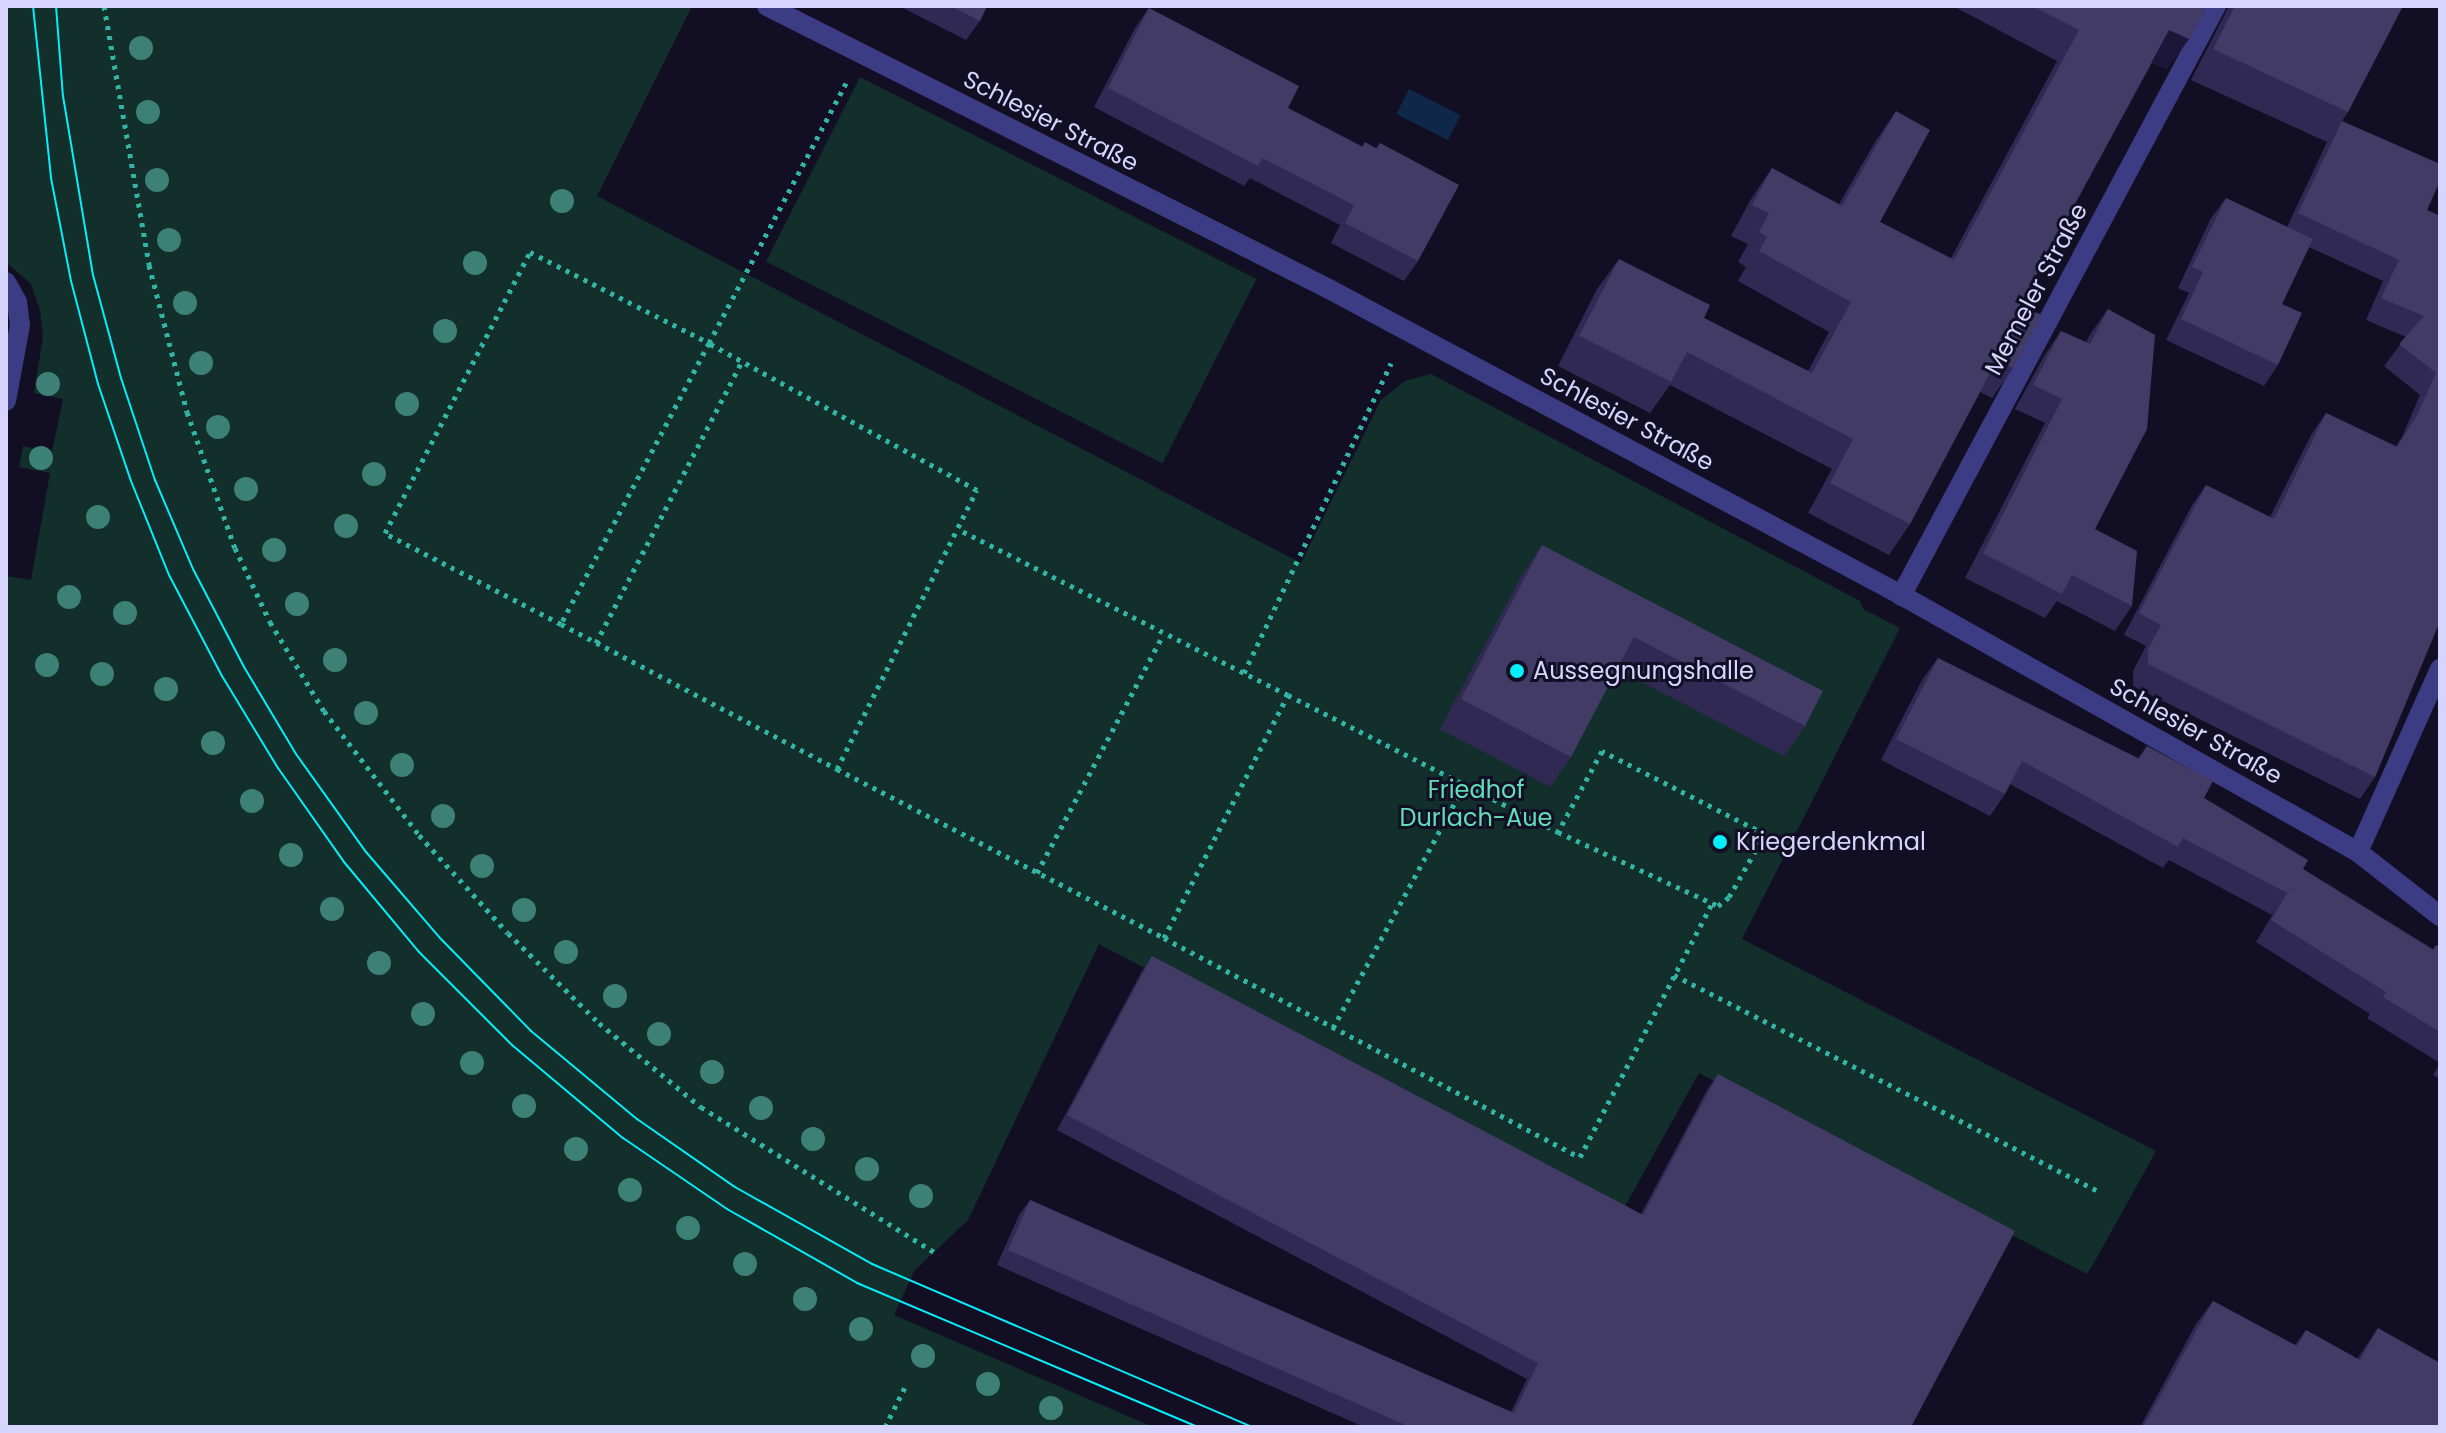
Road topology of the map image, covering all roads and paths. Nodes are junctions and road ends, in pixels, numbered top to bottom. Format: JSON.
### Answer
{"nodes":[{"id":1,"x":104,"y":6,"type":"edge"},
{"id":2,"x":767,"y":6,"type":"edge"},
{"id":3,"x":2216,"y":6,"type":"edge"},
{"id":4,"x":862,"y":54,"type":"junction"},
{"id":5,"x":6,"y":282,"type":"edge"},
{"id":6,"x":1406,"y":331,"type":"junction"},
{"id":7,"x":709,"y":343,"type":"junction"},
{"id":8,"x":742,"y":361,"type":"junction"},
{"id":9,"x":6,"y":401,"type":"edge"},
{"id":10,"x":958,"y":529,"type":"junction"},
{"id":11,"x":1901,"y":596,"type":"junction"},
{"id":12,"x":561,"y":624,"type":"junction"},
{"id":13,"x":1163,"y":635,"type":"junction"},
{"id":14,"x":596,"y":643,"type":"junction"},
{"id":15,"x":2440,"y":669,"type":"edge"},
{"id":16,"x":1244,"y":673,"type":"junction"},
{"id":17,"x":1288,"y":695,"type":"junction"},
{"id":18,"x":837,"y":769,"type":"junction"},
{"id":19,"x":1465,"y":784,"type":"junction"},
{"id":20,"x":1558,"y":832,"type":"junction"},
{"id":21,"x":2358,"y":852,"type":"junction"},
{"id":22,"x":1037,"y":873,"type":"junction"},
{"id":23,"x":1712,"y":903,"type":"junction"},
{"id":24,"x":2440,"y":916,"type":"edge"},
{"id":25,"x":1164,"y":938,"type":"junction"},
{"id":26,"x":1674,"y":975,"type":"junction"},
{"id":27,"x":1333,"y":1028,"type":"junction"},
{"id":28,"x":2100,"y":1192,"type":"dead end"},
{"id":29,"x":939,"y":1255,"type":"dead end"},
{"id":30,"x":907,"y":1383,"type":"dead end"},
{"id":31,"x":885,"y":1427,"type":"edge"}],
"edges":[{"from":1,"to":29,"type":"path"},
{"from":2,"to":4,"type":"street","name":"Schlesier Straße"},
{"from":3,"to":11,"type":"street","name":"Memeler Straße"},
{"from":4,"to":6,"type":"street","name":"Schlesier Straße"},
{"from":4,"to":7,"type":"path"},
{"from":5,"to":9,"type":"street"},
{"from":6,"to":11,"type":"street","name":"Schlesier Straße"},
{"from":6,"to":16,"type":"path"},
{"from":7,"to":8,"type":"path"},
{"from":7,"to":12,"type":"path"},
{"from":7,"to":12,"type":"path"},
{"from":8,"to":10,"type":"path"},
{"from":8,"to":14,"type":"path"},
{"from":10,"to":13,"type":"path"},
{"from":10,"to":18,"type":"path"},
{"from":11,"to":21,"type":"street","name":"Schlesier Straße"},
{"from":12,"to":14,"type":"path"},
{"from":13,"to":16,"type":"path"},
{"from":13,"to":22,"type":"path"},
{"from":14,"to":18,"type":"path"},
{"from":15,"to":21,"type":"street"},
{"from":16,"to":17,"type":"path"},
{"from":17,"to":19,"type":"path"},
{"from":17,"to":25,"type":"path"},
{"from":18,"to":22,"type":"path"},
{"from":19,"to":20,"type":"path"},
{"from":19,"to":27,"type":"path"},
{"from":20,"to":23,"type":"path"},
{"from":20,"to":23,"type":"path"},
{"from":21,"to":24,"type":"street","name":"Schlesier Straße"},
{"from":22,"to":25,"type":"path"},
{"from":23,"to":26,"type":"path"},
{"from":25,"to":27,"type":"path"},
{"from":26,"to":27,"type":"path"},
{"from":26,"to":28,"type":"path"},
{"from":30,"to":31,"type":"path"}]}
